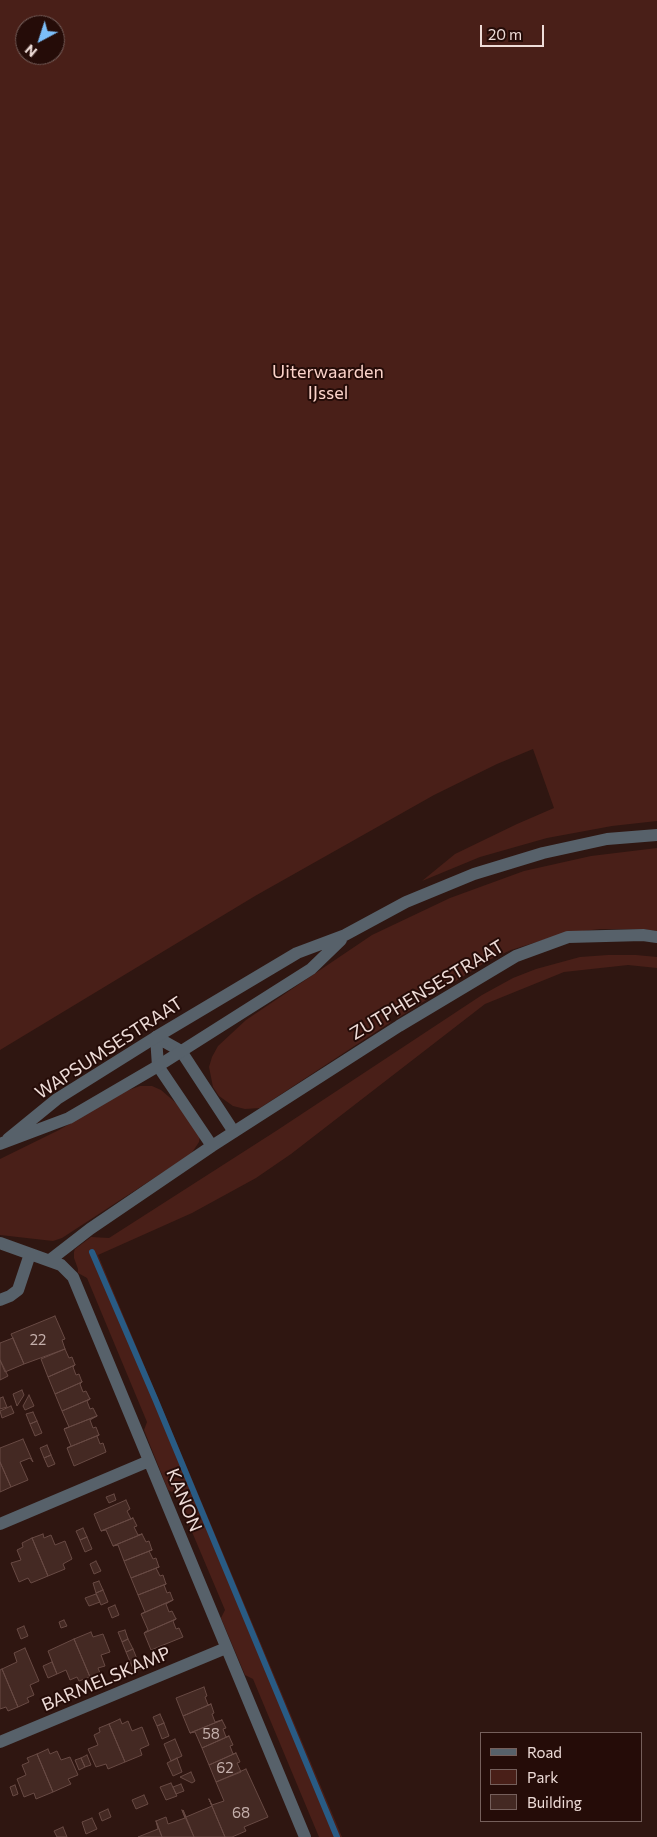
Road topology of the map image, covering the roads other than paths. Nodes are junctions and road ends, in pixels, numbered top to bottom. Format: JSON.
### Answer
{"nodes":[{"id":1,"x":657,"y":834,"type":"edge"},
{"id":2,"x":345,"y":936,"type":"junction"},
{"id":3,"x":657,"y":937,"type":"edge"},
{"id":4,"x":156,"y":1037,"type":"junction"},
{"id":5,"x":181,"y":1051,"type":"junction"},
{"id":6,"x":158,"y":1066,"type":"junction"},
{"id":7,"x":234,"y":1132,"type":"junction"},
{"id":8,"x":4,"y":1142,"type":"edge"},
{"id":9,"x":212,"y":1146,"type":"junction"},
{"id":10,"x":0,"y":1243,"type":"edge"},
{"id":11,"x":30,"y":1254,"type":"junction"},
{"id":12,"x":50,"y":1260,"type":"junction"},
{"id":13,"x":0,"y":1300,"type":"edge"},
{"id":14,"x":149,"y":1461,"type":"junction"},
{"id":15,"x":0,"y":1524,"type":"edge"},
{"id":16,"x":226,"y":1648,"type":"junction"},
{"id":17,"x":0,"y":1742,"type":"edge"},
{"id":18,"x":305,"y":1837,"type":"edge"}],
"edges":[{"from":1,"to":2,"type":"street","name":"WAPSUMSESTRAAT"},
{"from":2,"to":4,"type":"street","name":"WAPSUMSESTRAAT"},
{"from":2,"to":5,"type":"street","name":"WAPSUMSESTRAAT"},
{"from":3,"to":7,"type":"street","name":"ZUTPHENSESTRAAT"},
{"from":4,"to":5,"type":"street"},
{"from":4,"to":6,"type":"street"},
{"from":4,"to":8,"type":"street","name":"WAPSUMSESTRAAT"},
{"from":5,"to":6,"type":"street","name":"WAPSUMSESTRAAT"},
{"from":5,"to":7,"type":"street"},
{"from":6,"to":8,"type":"street","name":"WAPSUMSESTRAAT"},
{"from":6,"to":9,"type":"street"},
{"from":7,"to":9,"type":"street","name":"ZUTPHENSESTRAAT"},
{"from":9,"to":12,"type":"street","name":"ZUTPHENSESTRAAT"},
{"from":10,"to":11,"type":"street","name":"KANON"},
{"from":11,"to":12,"type":"street","name":"KANON"},
{"from":11,"to":13,"type":"street"},
{"from":12,"to":14,"type":"street","name":"KANON"},
{"from":14,"to":15,"type":"street"},
{"from":14,"to":16,"type":"street","name":"KANON"},
{"from":16,"to":17,"type":"street","name":"BARMELSKAMP"},
{"from":16,"to":18,"type":"street","name":"KANON"}]}
